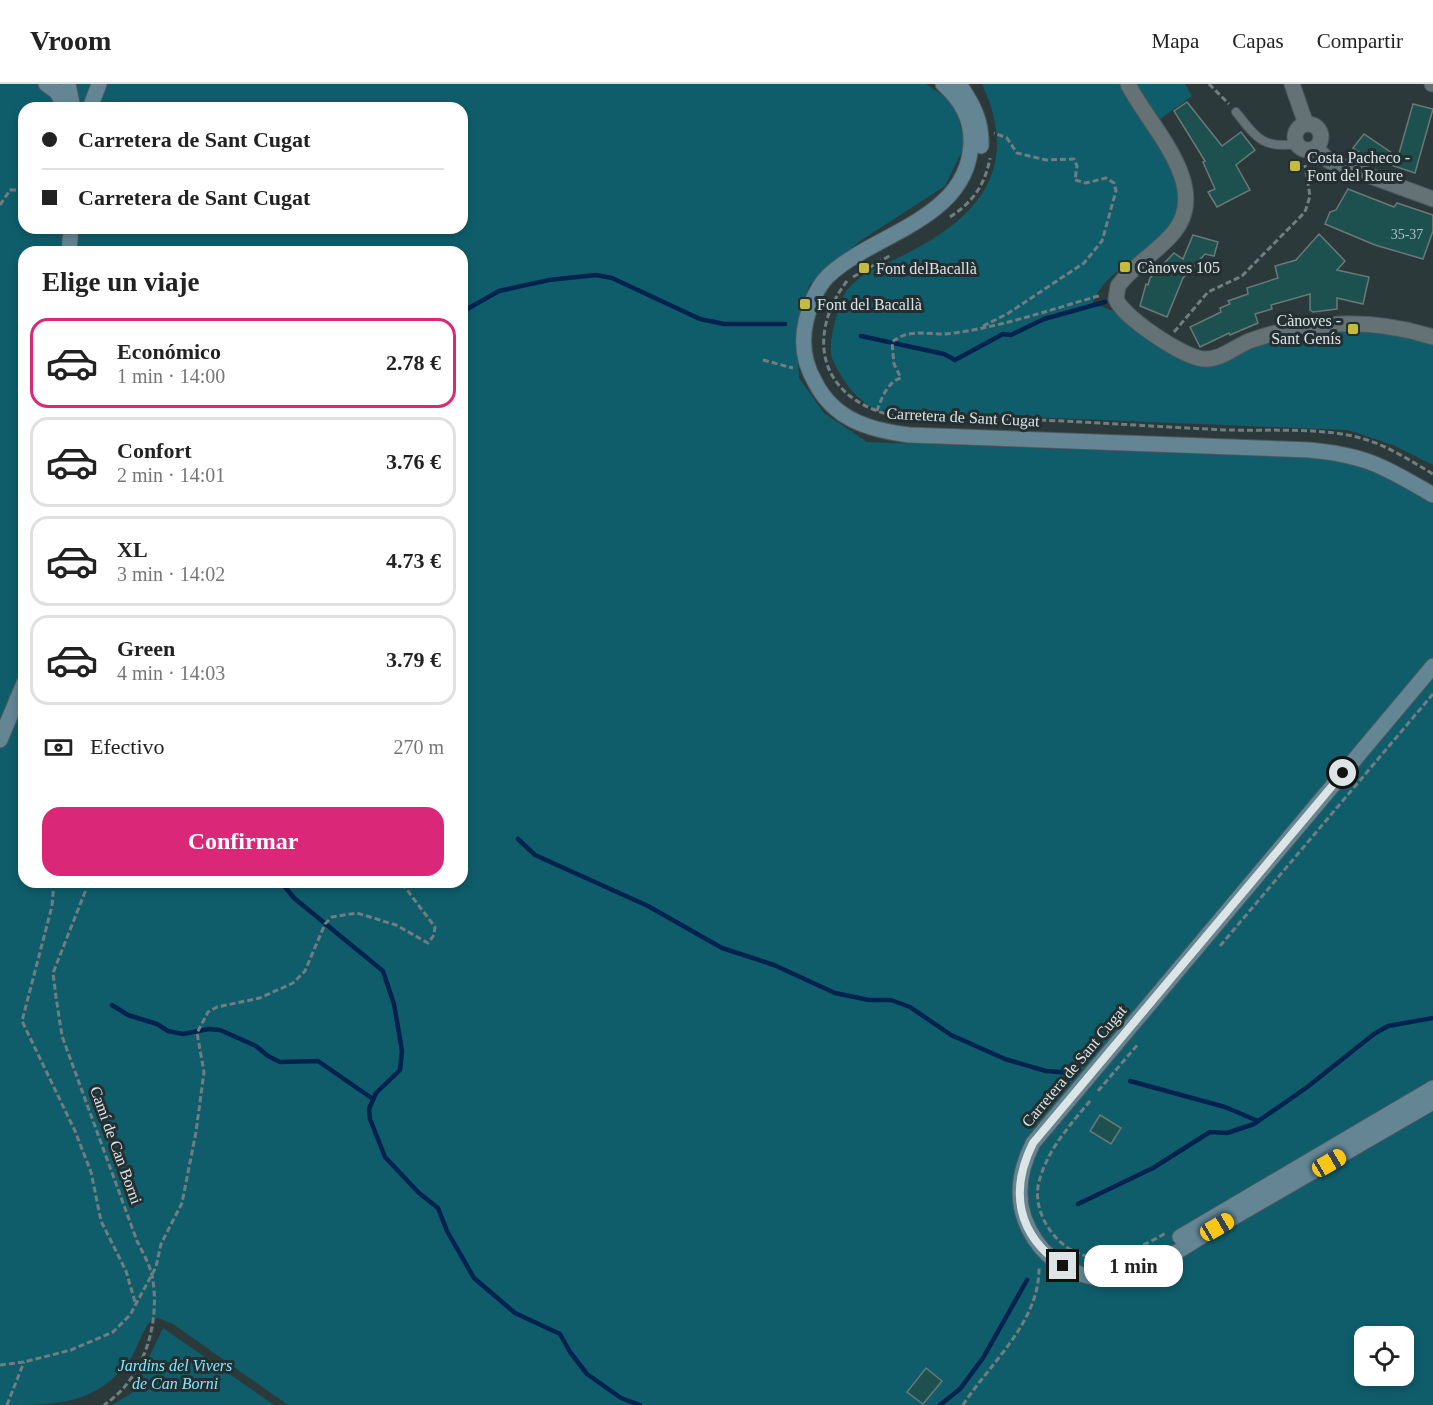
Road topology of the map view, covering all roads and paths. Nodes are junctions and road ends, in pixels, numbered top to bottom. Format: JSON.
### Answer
{"nodes":[{"id":1,"x":46,"y":84,"type":"edge"},
{"id":2,"x":68,"y":84,"type":"edge"},
{"id":3,"x":943,"y":84,"type":"edge"},
{"id":4,"x":959,"y":84,"type":"edge"},
{"id":5,"x":1128,"y":84,"type":"edge"},
{"id":6,"x":1209,"y":84,"type":"edge"},
{"id":7,"x":1292,"y":84,"type":"edge"},
{"id":8,"x":62,"y":102,"type":"edge"},
{"id":9,"x":72,"y":102,"type":"edge"},
{"id":10,"x":1234,"y":109,"type":"joint"},
{"id":11,"x":1306,"y":124,"type":"junction"},
{"id":12,"x":992,"y":143,"type":"dead end"},
{"id":13,"x":1297,"y":144,"type":"junction"},
{"id":14,"x":1316,"y":148,"type":"junction"},
{"id":15,"x":991,"y":153,"type":"dead end"},
{"id":16,"x":1305,"y":165,"type":"dead end"},
{"id":17,"x":18,"y":190,"type":"edge"},
{"id":18,"x":1433,"y":199,"type":"edge"},
{"id":19,"x":0,"y":205,"type":"edge"},
{"id":20,"x":944,"y":221,"type":"dead end"},
{"id":21,"x":900,"y":249,"type":"dead end"},
{"id":22,"x":1115,"y":292,"type":"junction"},
{"id":23,"x":983,"y":326,"type":"junction"},
{"id":24,"x":1170,"y":336,"type":"dead end"},
{"id":25,"x":1433,"y":337,"type":"edge"},
{"id":26,"x":763,"y":360,"type":"dead end"},
{"id":27,"x":809,"y":370,"type":"junction"},
{"id":28,"x":877,"y":411,"type":"junction"},
{"id":29,"x":1433,"y":474,"type":"edge"},
{"id":30,"x":1433,"y":484,"type":"edge"},
{"id":31,"x":1433,"y":495,"type":"edge"},
{"id":32,"x":1433,"y":666,"type":"edge"},
{"id":33,"x":1433,"y":679,"type":"edge"},
{"id":34,"x":1433,"y":694,"type":"edge"},
{"id":35,"x":18,"y":697,"type":"edge"},
{"id":36,"x":0,"y":740,"type":"edge"},
{"id":37,"x":54,"y":888,"type":"edge"},
{"id":38,"x":85,"y":888,"type":"edge"},
{"id":39,"x":406,"y":888,"type":"edge"},
{"id":40,"x":1215,"y":951,"type":"dead end"},
{"id":41,"x":1143,"y":1038,"type":"dead end"},
{"id":42,"x":1433,"y":1088,"type":"edge"},
{"id":43,"x":1433,"y":1102,"type":"edge"},
{"id":44,"x":1176,"y":1228,"type":"dead end"},
{"id":45,"x":1038,"y":1244,"type":"junction"},
{"id":46,"x":151,"y":1273,"type":"junction"},
{"id":47,"x":136,"y":1303,"type":"junction"},
{"id":48,"x":24,"y":1362,"type":"junction"},
{"id":49,"x":0,"y":1365,"type":"edge"},
{"id":50,"x":7,"y":1405,"type":"edge"},
{"id":51,"x":104,"y":1405,"type":"edge"},
{"id":52,"x":963,"y":1405,"type":"edge"}],
"edges":[{"from":1,"to":8,"type":"main road"},
{"from":2,"to":9,"type":"main road"},
{"from":3,"to":27,"type":"main road","name":"Carretera de Sant Cugat"},
{"from":4,"to":30,"type":"main road","name":"Carretera de Sant Cugat"},
{"from":5,"to":22,"type":"street"},
{"from":6,"to":10,"type":"path"},
{"from":7,"to":11,"type":"street"},
{"from":10,"to":13,"type":"lane"},
{"from":11,"to":13,"type":"street"},
{"from":11,"to":14,"type":"street"},
{"from":12,"to":23,"type":"path"},
{"from":13,"to":14,"type":"street"},
{"from":14,"to":18,"type":"street"},
{"from":15,"to":20,"type":"path"},
{"from":16,"to":24,"type":"path"},
{"from":17,"to":19,"type":"path"},
{"from":21,"to":28,"type":"path","name":"Carretera de Sant Cugat"},
{"from":22,"to":23,"type":"path"},
{"from":22,"to":25,"type":"street"},
{"from":23,"to":28,"type":"path"},
{"from":26,"to":27,"type":"path"},
{"from":27,"to":31,"type":"main road","name":"Carretera de Sant Cugat"},
{"from":28,"to":29,"type":"path","name":"Carretera de Sant Cugat"},
{"from":32,"to":45,"type":"main road","name":"Carretera de Sant Cugat"},
{"from":33,"to":42,"type":"main road","name":"Carretera de Sant Cugat"},
{"from":34,"to":40,"type":"path"},
{"from":35,"to":36,"type":"main road"},
{"from":37,"to":47,"type":"path"},
{"from":38,"to":46,"type":"path","name":"Camí de Can Borni"},
{"from":39,"to":46,"type":"path"},
{"from":41,"to":44,"type":"path"},
{"from":43,"to":45,"type":"main road","name":"Carretera de Sant Cugat"},
{"from":45,"to":52,"type":"path"},
{"from":46,"to":47,"type":"path"},
{"from":46,"to":51,"type":"path","name":"Camí de Can Borni"},
{"from":47,"to":48,"type":"path"},
{"from":48,"to":49,"type":"path"},
{"from":48,"to":50,"type":"path"}]}
